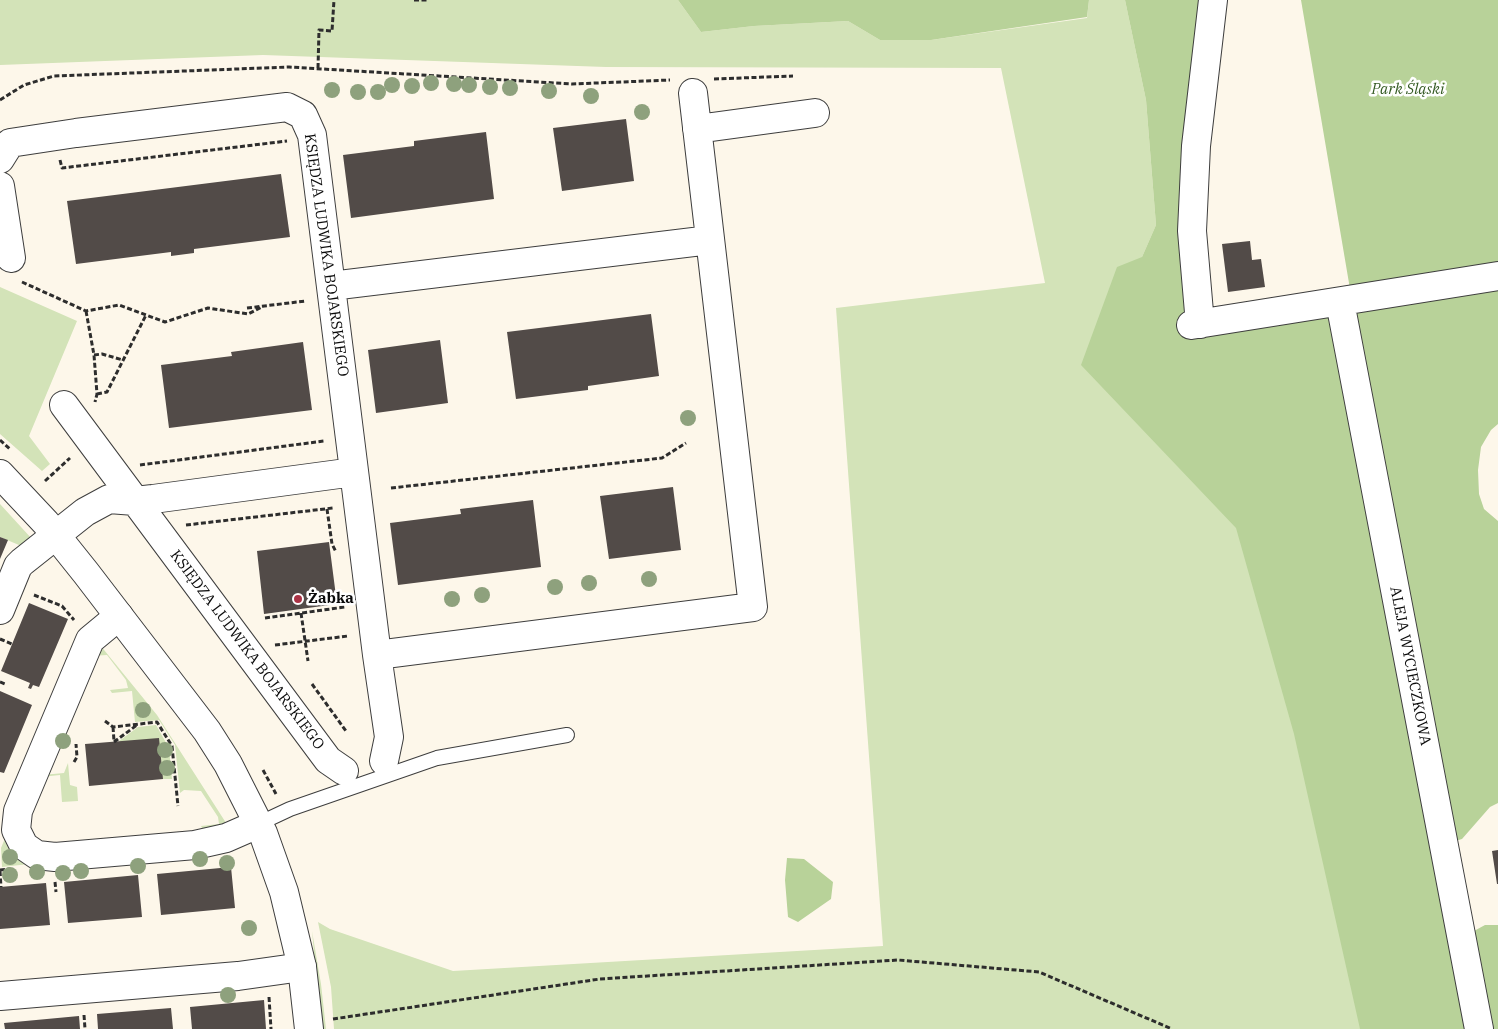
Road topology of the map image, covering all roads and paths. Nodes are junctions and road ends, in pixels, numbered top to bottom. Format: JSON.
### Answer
{"nodes":[{"id":1,"x":334,"y":0,"type":"edge"},
{"id":2,"x":414,"y":0,"type":"edge"},
{"id":3,"x":430,"y":0,"type":"edge"},
{"id":4,"x":1213,"y":0,"type":"edge"},
{"id":5,"x":318,"y":68,"type":"junction"},
{"id":6,"x":793,"y":76,"type":"dead end"},
{"id":7,"x":693,"y":84,"type":"junction"},
{"id":8,"x":0,"y":100,"type":"edge"},
{"id":9,"x":815,"y":113,"type":"dead end"},
{"id":10,"x":697,"y":129,"type":"junction"},
{"id":11,"x":295,"y":140,"type":"dead end"},
{"id":12,"x":60,"y":158,"type":"dead end"},
{"id":13,"x":0,"y":159,"type":"edge"},
{"id":14,"x":0,"y":186,"type":"edge"},
{"id":15,"x":710,"y":240,"type":"junction"},
{"id":16,"x":14,"y":268,"type":"joint"},
{"id":17,"x":1498,"y":276,"type":"edge"},
{"id":18,"x":331,"y":286,"type":"junction"},
{"id":19,"x":308,"y":301,"type":"dead end"},
{"id":20,"x":1340,"y":302,"type":"junction"},
{"id":21,"x":264,"y":306,"type":"junction"},
{"id":22,"x":247,"y":308,"type":"dead end"},
{"id":23,"x":86,"y":311,"type":"junction"},
{"id":24,"x":146,"y":315,"type":"junction"},
{"id":25,"x":94,"y":355,"type":"junction"},
{"id":26,"x":123,"y":360,"type":"junction"},
{"id":27,"x":97,"y":394,"type":"junction"},
{"id":28,"x":64,"y":405,"type":"dead end"},
{"id":29,"x":94,"y":406,"type":"dead end"},
{"id":30,"x":325,"y":440,"type":"dead end"},
{"id":31,"x":686,"y":443,"type":"dead end"},
{"id":32,"x":73,"y":455,"type":"dead end"},
{"id":33,"x":130,"y":466,"type":"dead end"},
{"id":34,"x":354,"y":472,"type":"junction"},
{"id":35,"x":0,"y":474,"type":"edge"},
{"id":36,"x":45,"y":481,"type":"dead end"},
{"id":37,"x":390,"y":488,"type":"dead end"},
{"id":38,"x":135,"y":501,"type":"junction"},
{"id":39,"x":335,"y":508,"type":"dead end"},
{"id":40,"x":327,"y":509,"type":"junction"},
{"id":41,"x":155,"y":527,"type":"junction"},
{"id":42,"x":55,"y":534,"type":"junction"},
{"id":43,"x":332,"y":544,"type":"dead end"},
{"id":44,"x":30,"y":593,"type":"dead end"},
{"id":45,"x":345,"y":607,"type":"dead end"},
{"id":46,"x":0,"y":610,"type":"edge"},
{"id":47,"x":301,"y":613,"type":"junction"},
{"id":48,"x":119,"y":616,"type":"junction"},
{"id":49,"x":265,"y":618,"type":"dead end"},
{"id":50,"x":77,"y":623,"type":"dead end"},
{"id":51,"x":354,"y":636,"type":"dead end"},
{"id":52,"x":0,"y":639,"type":"edge"},
{"id":53,"x":305,"y":641,"type":"junction"},
{"id":54,"x":12,"y":644,"type":"dead end"},
{"id":55,"x":271,"y":646,"type":"dead end"},
{"id":56,"x":377,"y":655,"type":"junction"},
{"id":57,"x":308,"y":661,"type":"dead end"},
{"id":58,"x":0,"y":682,"type":"edge"},
{"id":59,"x":5,"y":684,"type":"dead end"},
{"id":60,"x":312,"y":684,"type":"dead end"},
{"id":61,"x":105,"y":721,"type":"dead end"},
{"id":62,"x":138,"y":724,"type":"junction"},
{"id":63,"x":113,"y":727,"type":"junction"},
{"id":64,"x":346,"y":731,"type":"dead end"},
{"id":65,"x":567,"y":736,"type":"dead end"},
{"id":66,"x":76,"y":741,"type":"dead end"},
{"id":67,"x":384,"y":761,"type":"dead end"},
{"id":68,"x":74,"y":762,"type":"dead end"},
{"id":69,"x":344,"y":771,"type":"dead end"},
{"id":70,"x":178,"y":806,"type":"dead end"},
{"id":71,"x":258,"y":824,"type":"junction"},
{"id":72,"x":0,"y":871,"type":"edge"},
{"id":73,"x":1,"y":887,"type":"dead end"},
{"id":74,"x":302,"y":967,"type":"junction"},
{"id":75,"x":268,"y":988,"type":"dead end"},
{"id":76,"x":0,"y":996,"type":"edge"},
{"id":77,"x":319,"y":1024,"type":"edge"},
{"id":78,"x":271,"y":1029,"type":"edge"},
{"id":79,"x":1172,"y":1029,"type":"edge"},
{"id":80,"x":1479,"y":1029,"type":"edge"}],
"edges":[{"from":1,"to":5,"type":"path"},
{"from":2,"to":3,"type":"path"},
{"from":4,"to":20,"type":"street"},
{"from":5,"to":7,"type":"path"},
{"from":5,"to":8,"type":"path"},
{"from":6,"to":7,"type":"path"},
{"from":7,"to":10,"type":"street"},
{"from":9,"to":10,"type":"street"},
{"from":10,"to":15,"type":"street"},
{"from":11,"to":12,"type":"path"},
{"from":13,"to":18,"type":"street","name":"KSIĘDZA LUDWIKA BOJARSKIEGO"},
{"from":14,"to":16,"type":"street"},
{"from":15,"to":18,"type":"street"},
{"from":15,"to":56,"type":"street"},
{"from":16,"to":23,"type":"path"},
{"from":17,"to":20,"type":"street"},
{"from":18,"to":34,"type":"street","name":"KSIĘDZA LUDWIKA BOJARSKIEGO"},
{"from":19,"to":21,"type":"path"},
{"from":20,"to":80,"type":"street","name":"ALEJA WYCIECZKOWA"},
{"from":21,"to":22,"type":"path"},
{"from":21,"to":24,"type":"path"},
{"from":23,"to":24,"type":"path"},
{"from":23,"to":25,"type":"path"},
{"from":24,"to":26,"type":"path"},
{"from":25,"to":26,"type":"path"},
{"from":25,"to":27,"type":"path"},
{"from":26,"to":27,"type":"path"},
{"from":27,"to":29,"type":"path"},
{"from":28,"to":38,"type":"street","name":"KSIĘDZA LUDWIKA BOJARSKIEGO"},
{"from":30,"to":33,"type":"path"},
{"from":31,"to":37,"type":"path"},
{"from":32,"to":36,"type":"path"},
{"from":34,"to":38,"type":"street"},
{"from":34,"to":56,"type":"street","name":"KSIĘDZA LUDWIKA BOJARSKIEGO"},
{"from":35,"to":42,"type":"street"},
{"from":38,"to":41,"type":"street","name":"KSIĘDZA LUDWIKA BOJARSKIEGO"},
{"from":38,"to":42,"type":"street"},
{"from":39,"to":40,"type":"path"},
{"from":40,"to":41,"type":"path"},
{"from":40,"to":43,"type":"path"},
{"from":41,"to":69,"type":"street","name":"KSIĘDZA LUDWIKA BOJARSKIEGO"},
{"from":42,"to":46,"type":"street"},
{"from":42,"to":48,"type":"street"},
{"from":44,"to":50,"type":"path"},
{"from":45,"to":47,"type":"path"},
{"from":47,"to":49,"type":"path"},
{"from":47,"to":53,"type":"path"},
{"from":48,"to":71,"type":"street"},
{"from":48,"to":71,"type":"street"},
{"from":51,"to":53,"type":"path"},
{"from":52,"to":54,"type":"path"},
{"from":53,"to":55,"type":"path"},
{"from":53,"to":57,"type":"path"},
{"from":56,"to":67,"type":"street","name":"KSIĘDZA LUDWIKA BOJARSKIEGO"},
{"from":58,"to":59,"type":"path"},
{"from":60,"to":64,"type":"path"},
{"from":61,"to":63,"type":"path"},
{"from":62,"to":63,"type":"path"},
{"from":62,"to":63,"type":"path"},
{"from":62,"to":70,"type":"path"},
{"from":65,"to":71,"type":"lane"},
{"from":66,"to":68,"type":"path"},
{"from":71,"to":74,"type":"street"},
{"from":72,"to":73,"type":"path"},
{"from":74,"to":76,"type":"street"},
{"from":74,"to":77,"type":"street"},
{"from":75,"to":78,"type":"path"},
{"from":77,"to":79,"type":"path"}]}
